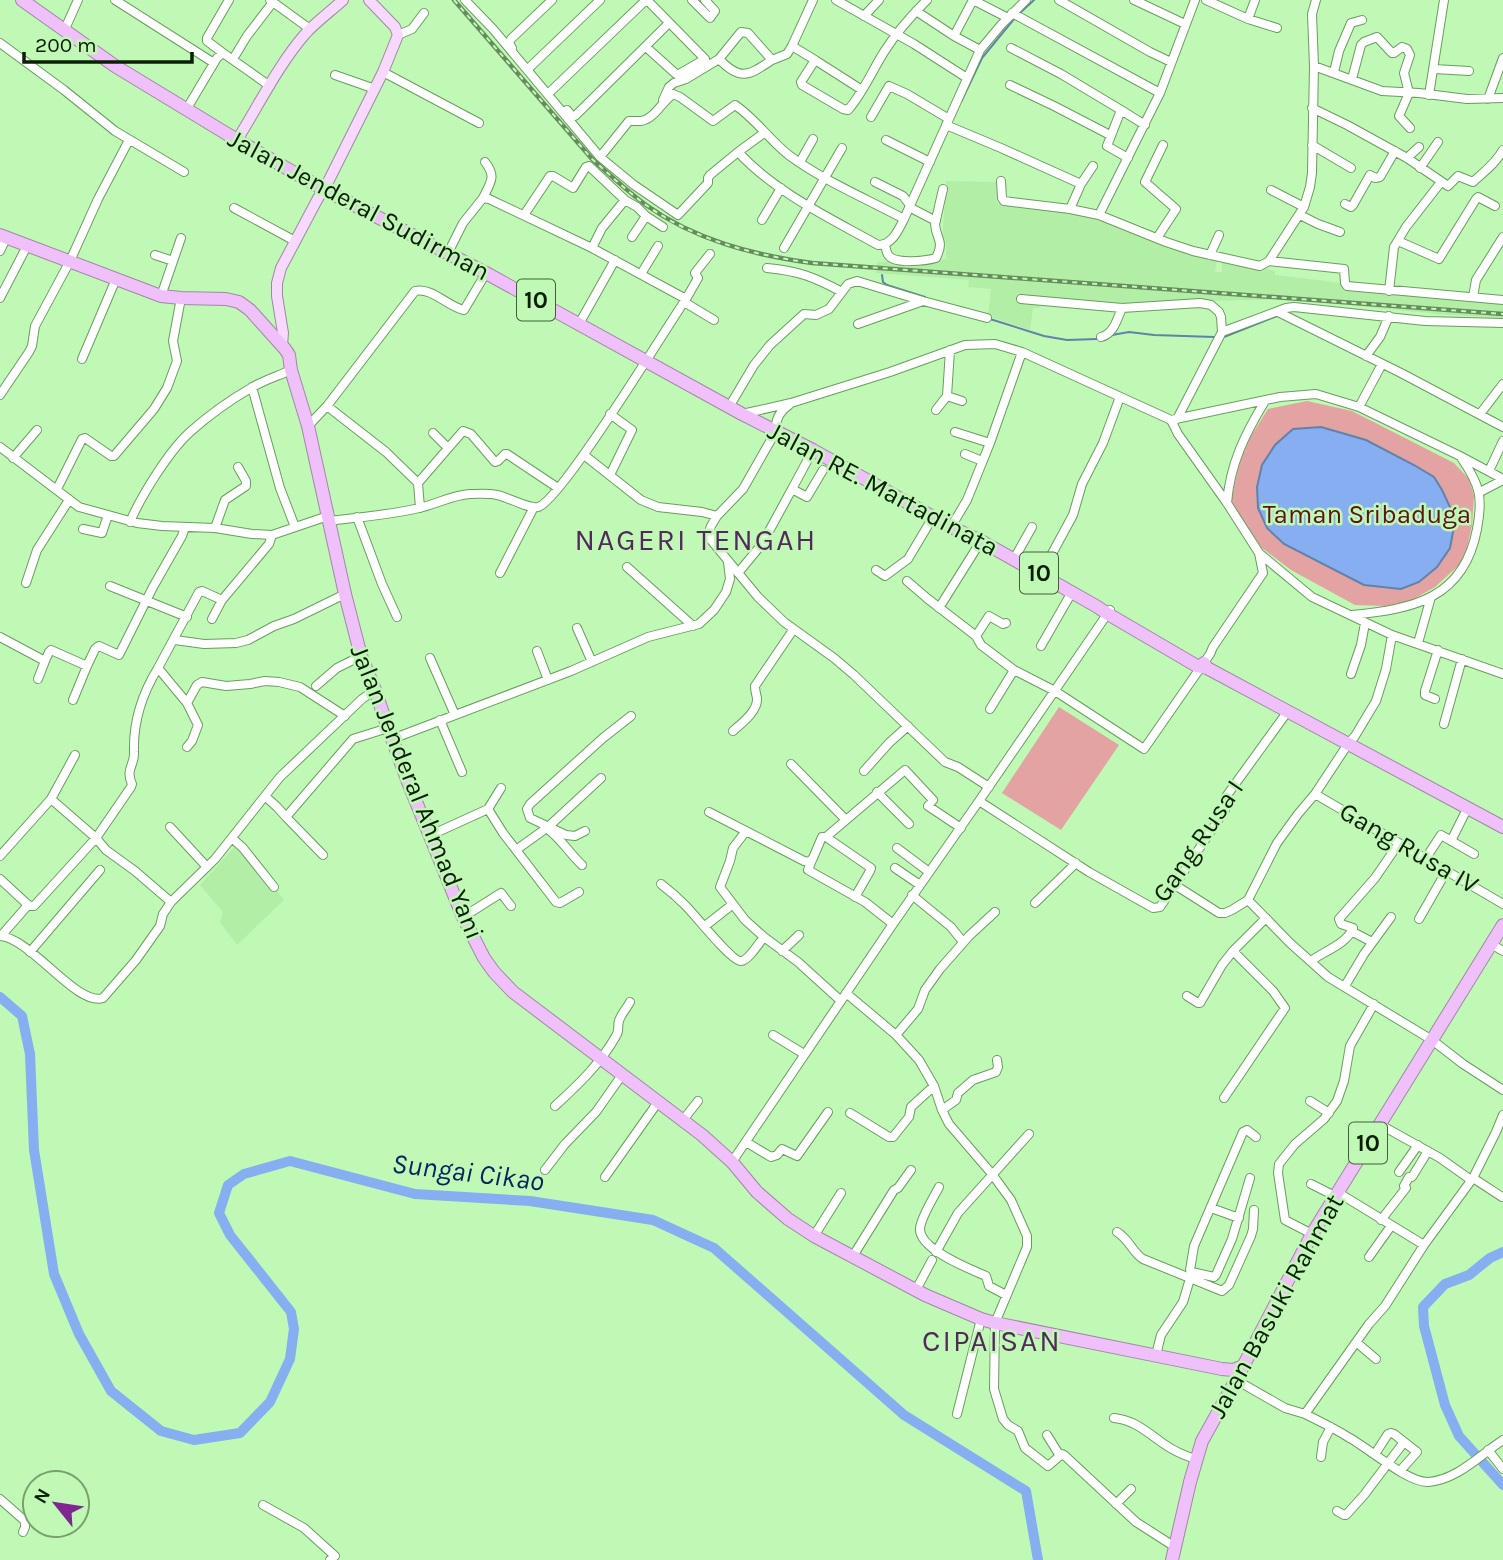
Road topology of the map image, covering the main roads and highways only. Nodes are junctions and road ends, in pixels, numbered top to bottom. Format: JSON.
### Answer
{"nodes":[{"id":1,"x":22,"y":0,"type":"edge"},
{"id":2,"x":343,"y":0,"type":"edge"},
{"id":3,"x":369,"y":0,"type":"edge"},
{"id":4,"x":237,"y":140,"type":"junction"},
{"id":5,"x":323,"y":193,"type":"junction"},
{"id":6,"x":3,"y":237,"type":"edge"},
{"id":7,"x":291,"y":257,"type":"junction"},
{"id":8,"x":285,"y":350,"type":"junction"},
{"id":9,"x":742,"y":414,"type":"joint"},
{"id":10,"x":1503,"y":827,"type":"edge"},
{"id":11,"x":1503,"y":925,"type":"edge"},
{"id":12,"x":1243,"y":1366,"type":"junction"},
{"id":13,"x":1222,"y":1370,"type":"junction"},
{"id":14,"x":1234,"y":1383,"type":"junction"},
{"id":15,"x":1173,"y":1554,"type":"edge"}],
"edges":[{"from":1,"to":4,"type":"highway","name":"Jalan Jenderal Sudirman","number":"10"},
{"from":2,"to":4,"type":"main road"},
{"from":3,"to":5,"type":"main road"},
{"from":4,"to":5,"type":"highway","name":"Jalan Jenderal Sudirman","number":"10"},
{"from":5,"to":7,"type":"main road","name":"Jalan Jenderal Ahmad Yani"},
{"from":5,"to":7,"type":"main road","name":"Jalan Jenderal Ahmad Yani"},
{"from":5,"to":9,"type":"highway","name":"Jalan Jenderal Sudirman","number":"10"},
{"from":6,"to":8,"type":"highway"},
{"from":7,"to":8,"type":"main road","name":"Jalan Jenderal Ahmad Yani"},
{"from":8,"to":13,"type":"highway","name":"Jalan Jenderal Ahmad Yani"},
{"from":9,"to":10,"type":"highway","name":"Jalan RE. Martadinata","number":"10"},
{"from":11,"to":12,"type":"highway","name":"Jalan Basuki Rahmat","number":"10"},
{"from":12,"to":13,"type":"highway","name":"Jalan Jenderal Ahmad Yani"},
{"from":12,"to":14,"type":"highway","name":"Jalan Basuki Rahmat","number":"10"},
{"from":13,"to":14,"type":"highway"},
{"from":14,"to":15,"type":"highway","name":"Jalan Basuki Rahmat","number":"10"}]}
